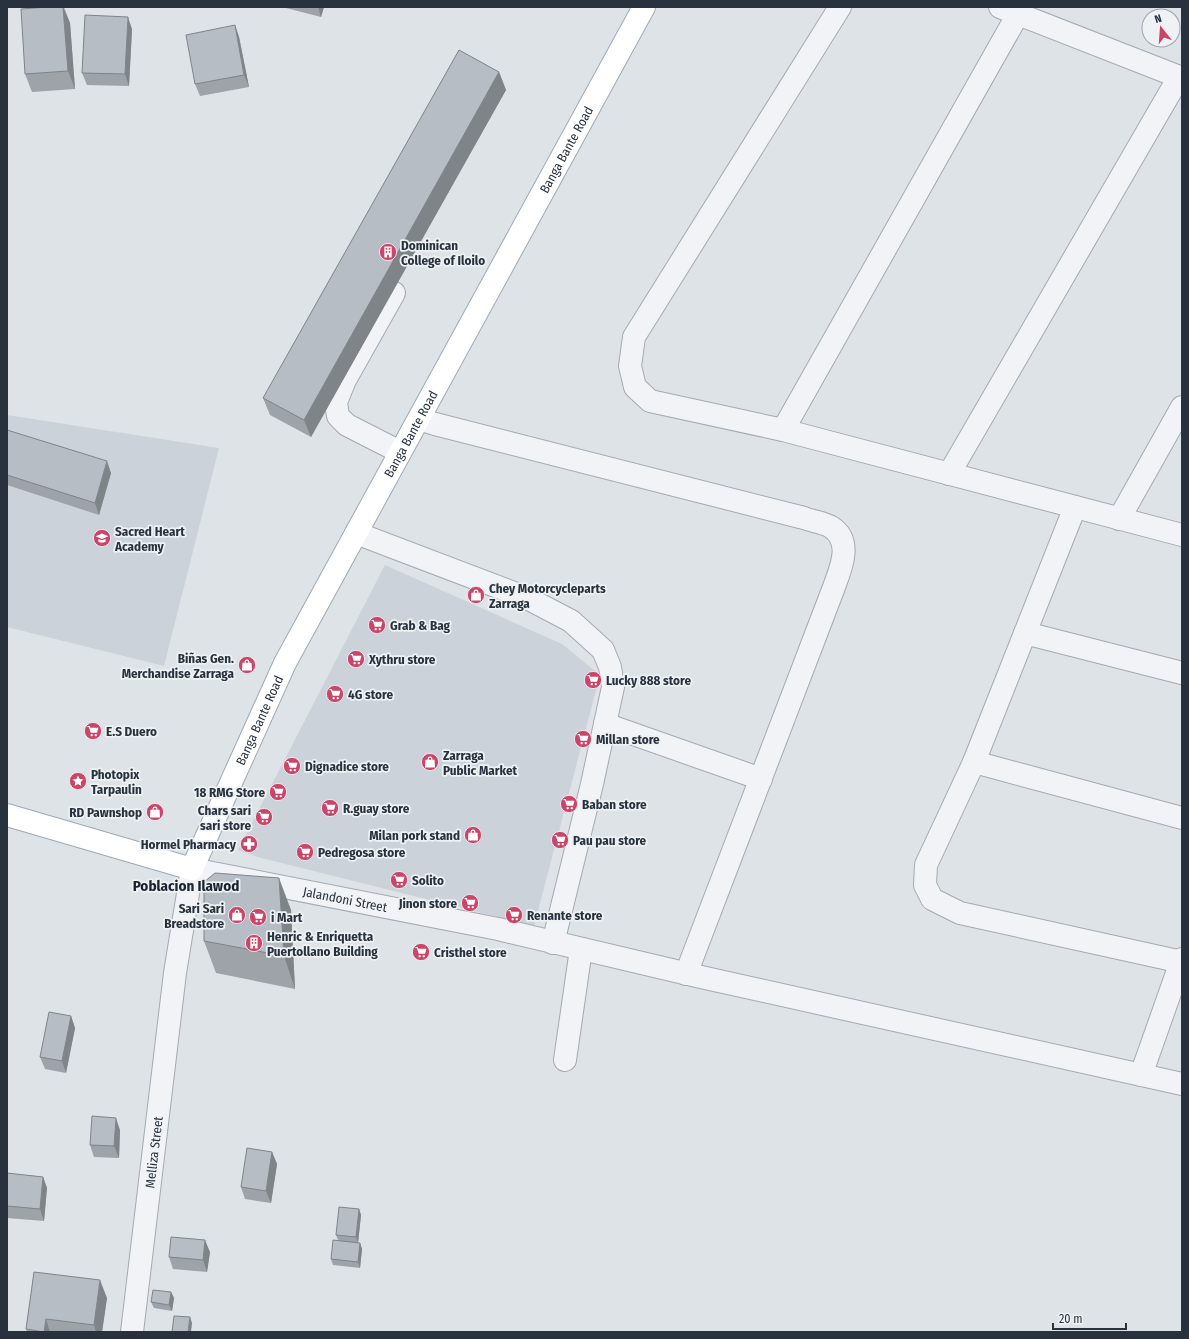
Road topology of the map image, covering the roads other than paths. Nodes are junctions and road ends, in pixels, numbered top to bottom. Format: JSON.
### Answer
{"nodes":[{"id":1,"x":644,"y":7,"type":"edge"},
{"id":2,"x":840,"y":7,"type":"edge"},
{"id":3,"x":1009,"y":10,"type":"edge"},
{"id":4,"x":1180,"y":77,"type":"edge"},
{"id":5,"x":394,"y":293,"type":"dead end"},
{"id":6,"x":1182,"y":408,"type":"edge"},
{"id":7,"x":419,"y":419,"type":"junction"},
{"id":8,"x":783,"y":430,"type":"junction"},
{"id":9,"x":400,"y":452,"type":"junction"},
{"id":10,"x":949,"y":474,"type":"junction"},
{"id":11,"x":1075,"y":507,"type":"junction"},
{"id":12,"x":1119,"y":519,"type":"junction"},
{"id":13,"x":356,"y":533,"type":"junction"},
{"id":14,"x":1182,"y":536,"type":"edge"},
{"id":15,"x":1024,"y":633,"type":"junction"},
{"id":16,"x":1182,"y":673,"type":"edge"},
{"id":17,"x":605,"y":724,"type":"junction"},
{"id":18,"x":974,"y":762,"type":"junction"},
{"id":19,"x":761,"y":779,"type":"junction"},
{"id":20,"x":7,"y":815,"type":"edge"},
{"id":21,"x":1182,"y":818,"type":"edge"},
{"id":22,"x":192,"y":869,"type":"junction"},
{"id":23,"x":553,"y":942,"type":"junction"},
{"id":24,"x":581,"y":949,"type":"junction"},
{"id":25,"x":1182,"y":961,"type":"edge"},
{"id":26,"x":686,"y":974,"type":"junction"},
{"id":27,"x":565,"y":1060,"type":"dead end"},
{"id":28,"x":1141,"y":1075,"type":"junction"},
{"id":29,"x":1182,"y":1084,"type":"edge"},
{"id":30,"x":132,"y":1332,"type":"edge"}],
"edges":[{"from":1,"to":7,"type":"main road","name":"Banga Bante Road"},
{"from":2,"to":8,"type":"street"},
{"from":3,"to":4,"type":"street"},
{"from":3,"to":8,"type":"street"},
{"from":4,"to":10,"type":"street"},
{"from":5,"to":9,"type":"street"},
{"from":6,"to":12,"type":"street"},
{"from":7,"to":9,"type":"main road","name":"Banga Bante Road"},
{"from":7,"to":19,"type":"street"},
{"from":8,"to":10,"type":"street"},
{"from":9,"to":13,"type":"main road","name":"Banga Bante Road"},
{"from":10,"to":11,"type":"street"},
{"from":11,"to":12,"type":"street"},
{"from":11,"to":15,"type":"street"},
{"from":12,"to":14,"type":"street"},
{"from":13,"to":17,"type":"street"},
{"from":13,"to":22,"type":"main road","name":"Banga Bante Road"},
{"from":15,"to":16,"type":"street"},
{"from":15,"to":18,"type":"street"},
{"from":17,"to":19,"type":"street"},
{"from":17,"to":23,"type":"street"},
{"from":18,"to":21,"type":"street"},
{"from":18,"to":25,"type":"street"},
{"from":19,"to":26,"type":"street"},
{"from":20,"to":22,"type":"main road","name":"Jalandoni Street"},
{"from":22,"to":23,"type":"street","name":"Jalandoni Street"},
{"from":22,"to":30,"type":"street","name":"Melliza Street"},
{"from":23,"to":24,"type":"street","name":"Jalandoni Street"},
{"from":24,"to":26,"type":"street","name":"Jalandoni Street"},
{"from":24,"to":27,"type":"street"},
{"from":25,"to":28,"type":"street"},
{"from":26,"to":28,"type":"street","name":"Jalandoni Street"},
{"from":28,"to":29,"type":"street","name":"Jalandoni Street"}]}
